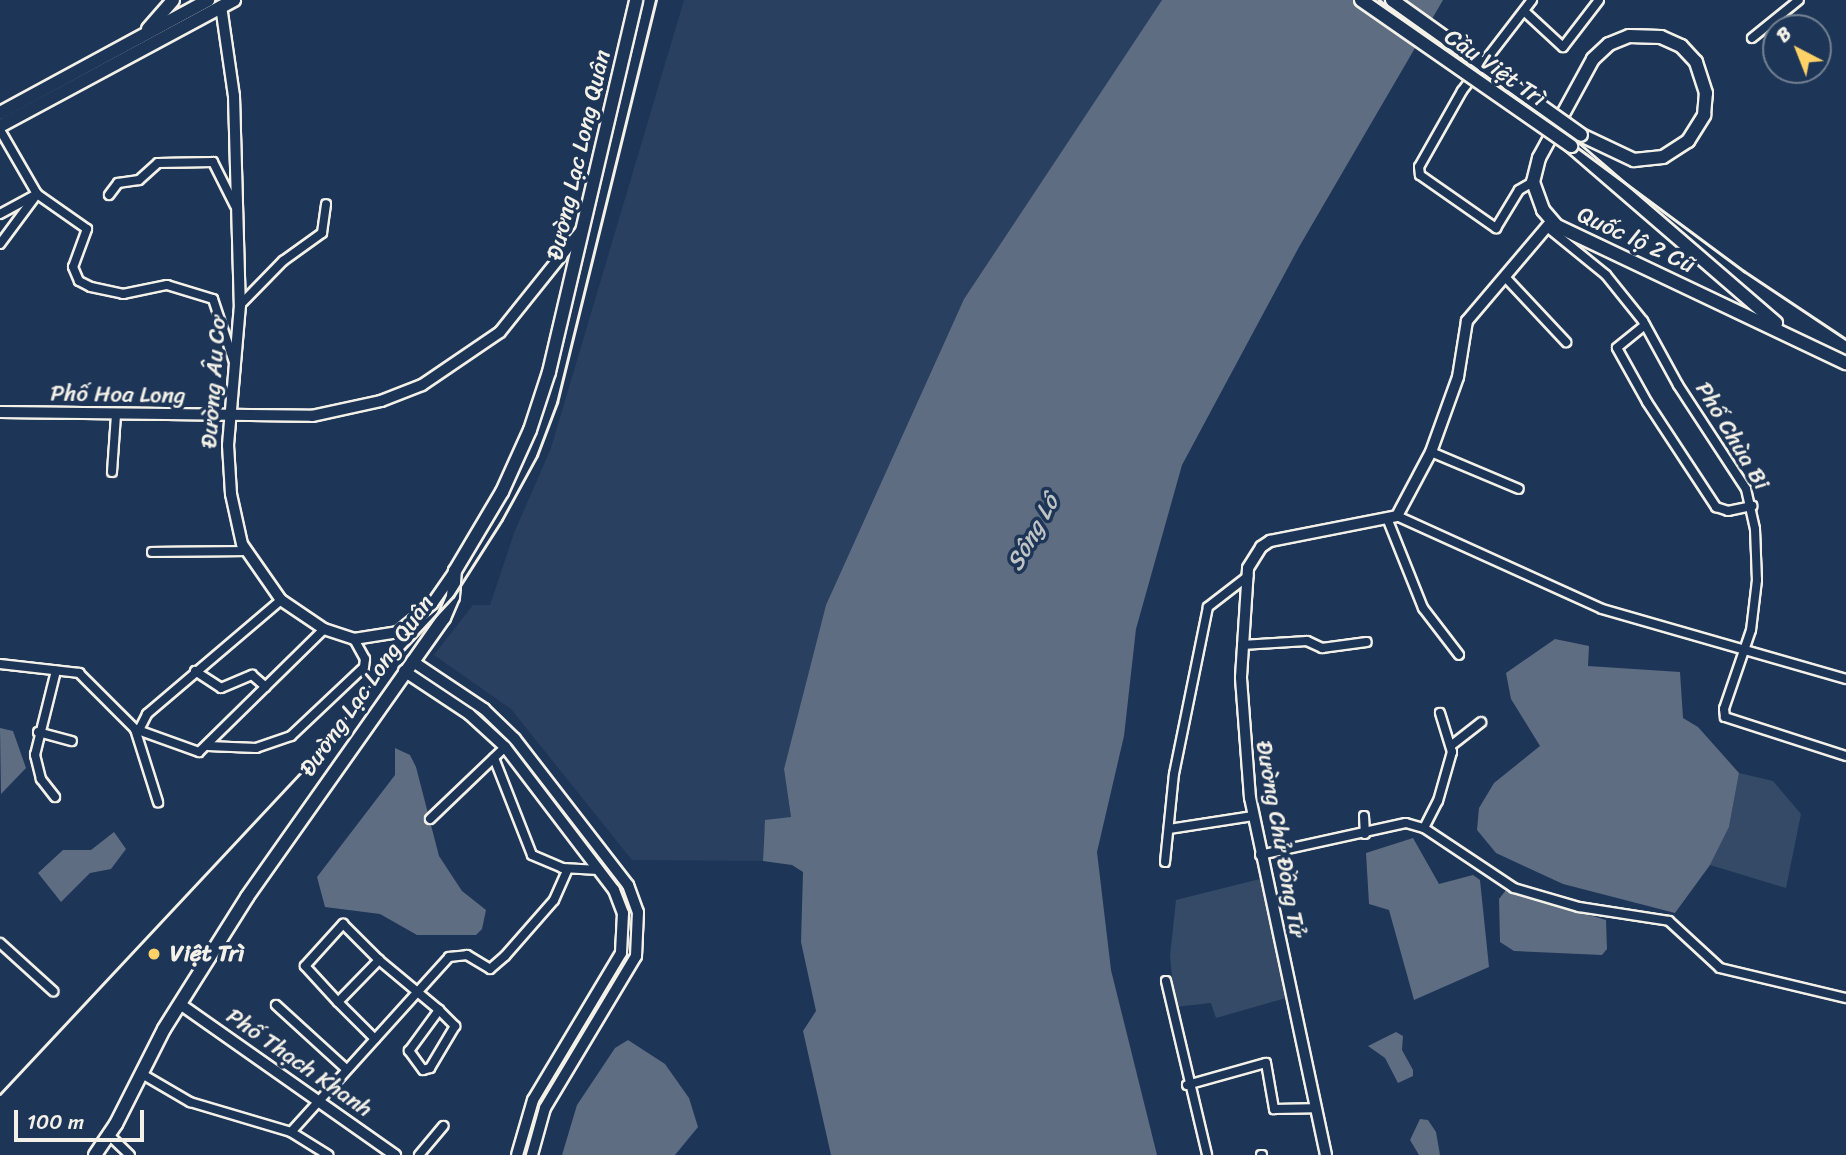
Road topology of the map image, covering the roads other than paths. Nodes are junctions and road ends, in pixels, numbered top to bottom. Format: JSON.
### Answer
{"nodes":[{"id":1,"x":173,"y":0,"type":"edge"},
{"id":2,"x":233,"y":0,"type":"edge"},
{"id":3,"x":636,"y":0,"type":"edge"},
{"id":4,"x":1361,"y":0,"type":"edge"},
{"id":5,"x":1392,"y":0,"type":"edge"},
{"id":6,"x":1532,"y":0,"type":"edge"},
{"id":7,"x":1600,"y":0,"type":"edge"},
{"id":8,"x":1799,"y":0,"type":"edge"},
{"id":9,"x":211,"y":4,"type":"edge"},
{"id":10,"x":1524,"y":11,"type":"junction"},
{"id":11,"x":1752,"y":38,"type":"dead end"},
{"id":12,"x":136,"y":40,"type":"junction"},
{"id":13,"x":0,"y":113,"type":"edge"},
{"id":14,"x":0,"y":128,"type":"edge"},
{"id":15,"x":1571,"y":146,"type":"joint"},
{"id":16,"x":1533,"y":183,"type":"junction"},
{"id":17,"x":37,"y":194,"type":"junction"},
{"id":18,"x":110,"y":195,"type":"dead end"},
{"id":19,"x":326,"y":204,"type":"dead end"},
{"id":20,"x":235,"y":206,"type":"junction"},
{"id":21,"x":0,"y":215,"type":"edge"},
{"id":22,"x":1549,"y":224,"type":"junction"},
{"id":23,"x":583,"y":228,"type":"junction"},
{"id":24,"x":0,"y":244,"type":"edge"},
{"id":25,"x":1506,"y":278,"type":"junction"},
{"id":26,"x":240,"y":305,"type":"junction"},
{"id":27,"x":1645,"y":325,"type":"junction"},
{"id":28,"x":1784,"y":330,"type":"junction"},
{"id":29,"x":1566,"y":342,"type":"dead end"},
{"id":30,"x":1846,"y":363,"type":"edge"},
{"id":31,"x":235,"y":365,"type":"junction"},
{"id":32,"x":0,"y":412,"type":"edge"},
{"id":33,"x":116,"y":415,"type":"junction"},
{"id":34,"x":229,"y":416,"type":"junction"},
{"id":35,"x":1431,"y":453,"type":"junction"},
{"id":36,"x":112,"y":472,"type":"dead end"},
{"id":37,"x":1519,"y":489,"type":"dead end"},
{"id":38,"x":1752,"y":506,"type":"junction"},
{"id":39,"x":1392,"y":517,"type":"junction"},
{"id":40,"x":245,"y":551,"type":"junction"},
{"id":41,"x":152,"y":552,"type":"dead end"},
{"id":42,"x":455,"y":571,"type":"junction"},
{"id":43,"x":1248,"y":576,"type":"junction"},
{"id":44,"x":281,"y":600,"type":"junction"},
{"id":45,"x":324,"y":629,"type":"junction"},
{"id":46,"x":354,"y":639,"type":"junction"},
{"id":47,"x":1367,"y":642,"type":"dead end"},
{"id":48,"x":1242,"y":646,"type":"junction"},
{"id":49,"x":1744,"y":650,"type":"junction"},
{"id":50,"x":1459,"y":655,"type":"dead end"},
{"id":51,"x":0,"y":664,"type":"edge"},
{"id":52,"x":408,"y":666,"type":"junction"},
{"id":53,"x":56,"y":671,"type":"junction"},
{"id":54,"x":195,"y":671,"type":"junction"},
{"id":55,"x":1846,"y":680,"type":"edge"},
{"id":56,"x":266,"y":687,"type":"junction"},
{"id":57,"x":1440,"y":713,"type":"dead end"},
{"id":58,"x":1481,"y":722,"type":"dead end"},
{"id":59,"x":137,"y":729,"type":"junction"},
{"id":60,"x":38,"y":732,"type":"junction"},
{"id":61,"x":72,"y":741,"type":"dead end"},
{"id":62,"x":1452,"y":745,"type":"junction"},
{"id":63,"x":208,"y":746,"type":"junction"},
{"id":64,"x":505,"y":747,"type":"junction"},
{"id":65,"x":1846,"y":756,"type":"edge"},
{"id":66,"x":494,"y":758,"type":"junction"},
{"id":67,"x":559,"y":795,"type":"junction"},
{"id":68,"x":55,"y":797,"type":"dead end"},
{"id":69,"x":158,"y":802,"type":"dead end"},
{"id":70,"x":549,"y":803,"type":"junction"},
{"id":71,"x":1253,"y":816,"type":"junction"},
{"id":72,"x":1364,"y":816,"type":"dead end"},
{"id":73,"x":430,"y":820,"type":"dead end"},
{"id":74,"x":1424,"y":828,"type":"junction"},
{"id":75,"x":1169,"y":829,"type":"junction"},
{"id":76,"x":1365,"y":834,"type":"junction"},
{"id":77,"x":1260,"y":855,"type":"junction"},
{"id":78,"x":1165,"y":862,"type":"dead end"},
{"id":79,"x":568,"y":869,"type":"junction"},
{"id":80,"x":599,"y":870,"type":"junction"},
{"id":81,"x":348,"y":915,"type":"dead end"},
{"id":82,"x":343,"y":924,"type":"junction"},
{"id":83,"x":2,"y":948,"type":"edge"},
{"id":84,"x":379,"y":960,"type":"junction"},
{"id":85,"x":1166,"y":981,"type":"dead end"},
{"id":86,"x":53,"y":991,"type":"dead end"},
{"id":87,"x":417,"y":992,"type":"junction"},
{"id":88,"x":1846,"y":998,"type":"edge"},
{"id":89,"x":338,"y":1002,"type":"junction"},
{"id":90,"x":180,"y":1004,"type":"junction"},
{"id":91,"x":276,"y":1005,"type":"dead end"},
{"id":92,"x":439,"y":1010,"type":"junction"},
{"id":93,"x":375,"y":1039,"type":"junction"},
{"id":94,"x":346,"y":1069,"type":"junction"},
{"id":95,"x":142,"y":1074,"type":"junction"},
{"id":96,"x":1187,"y":1085,"type":"junction"},
{"id":97,"x":318,"y":1098,"type":"junction"},
{"id":98,"x":1313,"y":1108,"type":"junction"},
{"id":99,"x":443,"y":1126,"type":"dead end"},
{"id":100,"x":291,"y":1132,"type":"junction"},
{"id":101,"x":109,"y":1135,"type":"junction"},
{"id":102,"x":94,"y":1155,"type":"edge"},
{"id":103,"x":130,"y":1155,"type":"edge"},
{"id":104,"x":327,"y":1155,"type":"edge"},
{"id":105,"x":395,"y":1155,"type":"edge"},
{"id":106,"x":419,"y":1155,"type":"edge"},
{"id":107,"x":516,"y":1155,"type":"edge"},
{"id":108,"x":532,"y":1155,"type":"edge"},
{"id":109,"x":1207,"y":1155,"type":"edge"},
{"id":110,"x":1326,"y":1155,"type":"edge"}],
"edges":[{"from":1,"to":12,"type":"main road"},
{"from":2,"to":9,"type":"main road"},
{"from":3,"to":23,"type":"main road","name":"Đường Lạc Long Quân"},
{"from":4,"to":15,"type":"main road","name":"Cầu Việt Trì","bridge":true},
{"from":5,"to":16,"type":"main road","name":"Cầu Việt Trì","bridge":true},
{"from":6,"to":10,"type":"street"},
{"from":7,"to":10,"type":"street"},
{"from":8,"to":11,"type":"street"},
{"from":9,"to":12,"type":"main road"},
{"from":9,"to":14,"type":"main road"},
{"from":9,"to":20,"type":"street","name":"Đường Âu Cơ"},
{"from":10,"to":16,"type":"street"},
{"from":12,"to":13,"type":"main road"},
{"from":14,"to":17,"type":"street"},
{"from":15,"to":28,"type":"main road","name":"Quốc lộ 2 Cũ"},
{"from":16,"to":22,"type":"main road","name":"Quốc lộ 2 Cũ"},
{"from":17,"to":21,"type":"street"},
{"from":17,"to":24,"type":"street"},
{"from":17,"to":31,"type":"street"},
{"from":18,"to":20,"type":"street"},
{"from":19,"to":26,"type":"street"},
{"from":20,"to":26,"type":"street","name":"Đường Âu Cơ"},
{"from":22,"to":25,"type":"street"},
{"from":22,"to":27,"type":"street","name":"Phố Chùa Bi"},
{"from":22,"to":28,"type":"main road","name":"Quốc lộ 2 Cũ"},
{"from":23,"to":34,"type":"street","name":"Phố Hoa Long"},
{"from":23,"to":42,"type":"main road","name":"Đường Lạc Long Quân"},
{"from":25,"to":29,"type":"street"},
{"from":25,"to":35,"type":"street"},
{"from":26,"to":31,"type":"street","name":"Đường Âu Cơ"},
{"from":27,"to":38,"type":"street","name":"Phố Chùa Bi"},
{"from":27,"to":38,"type":"street"},
{"from":28,"to":30,"type":"main road","name":"Quốc lộ 2 Cũ"},
{"from":31,"to":34,"type":"street","name":"Đường Âu Cơ"},
{"from":32,"to":33,"type":"street","name":"Phố Hoa Long"},
{"from":33,"to":34,"type":"street","name":"Phố Hoa Long"},
{"from":33,"to":36,"type":"street"},
{"from":34,"to":40,"type":"street","name":"Đường Âu Cơ"},
{"from":35,"to":37,"type":"street"},
{"from":35,"to":39,"type":"street"},
{"from":38,"to":49,"type":"street","name":"Phố Chùa Bi"},
{"from":39,"to":43,"type":"street","name":"Đường Chử Đồng Tử"},
{"from":39,"to":49,"type":"street"},
{"from":39,"to":50,"type":"street"},
{"from":40,"to":41,"type":"street"},
{"from":40,"to":44,"type":"street","name":"Đường Âu Cơ"},
{"from":42,"to":46,"type":"street","name":"Đường Âu Cơ"},
{"from":42,"to":52,"type":"main road","name":"Đường Lạc Long Quân"},
{"from":43,"to":48,"type":"street","name":"Đường Chử Đồng Tử"},
{"from":43,"to":75,"type":"street"},
{"from":44,"to":45,"type":"street","name":"Đường Âu Cơ"},
{"from":44,"to":54,"type":"street"},
{"from":45,"to":46,"type":"street","name":"Đường Âu Cơ"},
{"from":45,"to":56,"type":"street"},
{"from":46,"to":63,"type":"street"},
{"from":47,"to":48,"type":"street"},
{"from":48,"to":71,"type":"street","name":"Đường Chử Đồng Tử"},
{"from":49,"to":55,"type":"street"},
{"from":49,"to":65,"type":"street","name":"Phố Chùa Bi"},
{"from":51,"to":53,"type":"street"},
{"from":52,"to":64,"type":"main road"},
{"from":52,"to":67,"type":"main road"},
{"from":52,"to":90,"type":"main road","name":"Đường Lạc Long Quân"},
{"from":53,"to":59,"type":"street"},
{"from":53,"to":60,"type":"street"},
{"from":54,"to":56,"type":"street"},
{"from":54,"to":59,"type":"street"},
{"from":56,"to":63,"type":"street"},
{"from":57,"to":62,"type":"street"},
{"from":58,"to":62,"type":"street"},
{"from":59,"to":63,"type":"street"},
{"from":59,"to":69,"type":"street"},
{"from":60,"to":61,"type":"street"},
{"from":60,"to":68,"type":"street"},
{"from":62,"to":74,"type":"street"},
{"from":64,"to":66,"type":"street"},
{"from":64,"to":70,"type":"main road"},
{"from":66,"to":73,"type":"street"},
{"from":66,"to":79,"type":"street"},
{"from":67,"to":70,"type":"main road"},
{"from":67,"to":108,"type":"main road"},
{"from":70,"to":80,"type":"main road"},
{"from":71,"to":75,"type":"street"},
{"from":71,"to":77,"type":"street","name":"Đường Chử Đồng Tử"},
{"from":72,"to":76,"type":"street"},
{"from":74,"to":76,"type":"street"},
{"from":74,"to":88,"type":"street"},
{"from":75,"to":78,"type":"street"},
{"from":76,"to":77,"type":"street"},
{"from":77,"to":98,"type":"street","name":"Đường Chử Đồng Tử"},
{"from":79,"to":80,"type":"street"},
{"from":79,"to":87,"type":"street"},
{"from":80,"to":107,"type":"main road"},
{"from":81,"to":82,"type":"street"},
{"from":82,"to":84,"type":"street"},
{"from":82,"to":89,"type":"street"},
{"from":83,"to":86,"type":"street"},
{"from":84,"to":87,"type":"street"},
{"from":84,"to":89,"type":"street"},
{"from":85,"to":96,"type":"street"},
{"from":87,"to":92,"type":"street"},
{"from":87,"to":93,"type":"street"},
{"from":89,"to":93,"type":"street"},
{"from":90,"to":95,"type":"main road","name":"Đường Lạc Long Quân"},
{"from":90,"to":97,"type":"street","name":"Phố Thạch Khanh"},
{"from":91,"to":94,"type":"street"},
{"from":92,"to":92,"type":"street"},
{"from":93,"to":94,"type":"street"},
{"from":94,"to":97,"type":"street"},
{"from":95,"to":100,"type":"street"},
{"from":95,"to":101,"type":"main road","name":"Đường Lạc Long Quân"},
{"from":96,"to":98,"type":"street"},
{"from":96,"to":109,"type":"street"},
{"from":97,"to":100,"type":"street"},
{"from":97,"to":105,"type":"street","name":"Phố Thạch Khanh"},
{"from":98,"to":110,"type":"street","name":"Đường Chử Đồng Tử"},
{"from":99,"to":106,"type":"street"},
{"from":100,"to":104,"type":"street"},
{"from":101,"to":102,"type":"main road","name":"Đường Lạc Long Quân"},
{"from":101,"to":103,"type":"street"}]}
